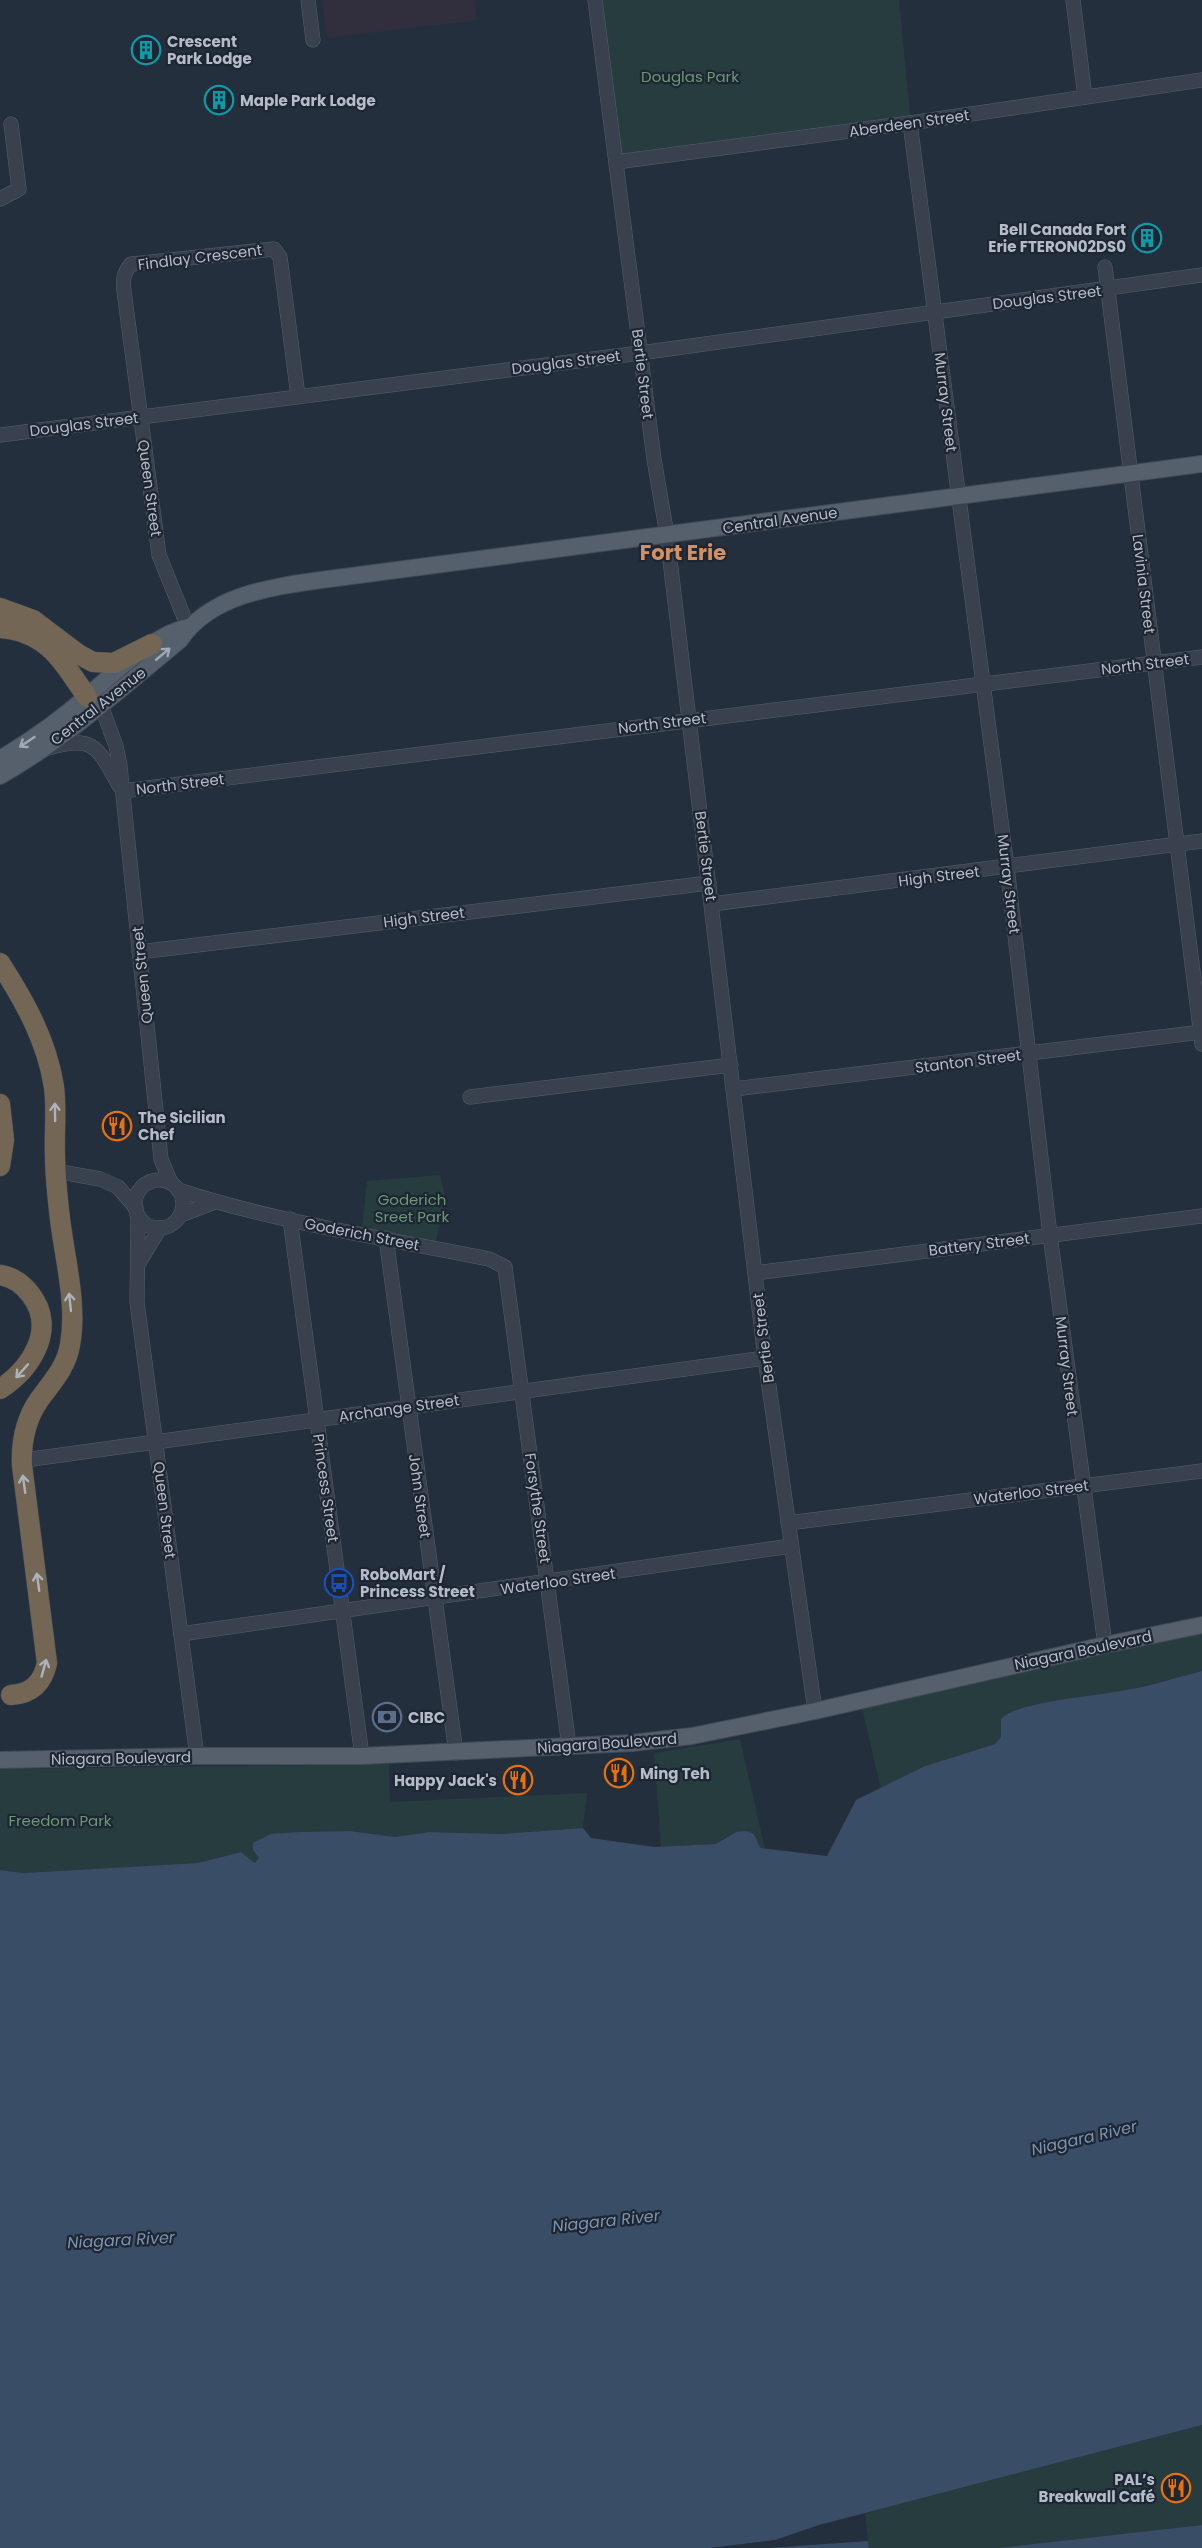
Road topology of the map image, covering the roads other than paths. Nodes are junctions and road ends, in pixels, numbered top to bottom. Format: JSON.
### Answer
{"nodes":[{"id":1,"x":308,"y":0,"type":"edge"},
{"id":2,"x":595,"y":0,"type":"edge"},
{"id":3,"x":1072,"y":0,"type":"edge"},
{"id":4,"x":312,"y":40,"type":"dead end"},
{"id":5,"x":1202,"y":80,"type":"edge"},
{"id":6,"x":1085,"y":97,"type":"junction"},
{"id":7,"x":910,"y":123,"type":"junction"},
{"id":8,"x":11,"y":124,"type":"dead end"},
{"id":9,"x":616,"y":162,"type":"junction"},
{"id":10,"x":0,"y":198,"type":"edge"},
{"id":11,"x":1105,"y":267,"type":"dead end"},
{"id":12,"x":1202,"y":275,"type":"edge"},
{"id":13,"x":1107,"y":290,"type":"junction"},
{"id":14,"x":934,"y":311,"type":"junction"},
{"id":15,"x":640,"y":353,"type":"junction"},
{"id":16,"x":298,"y":396,"type":"junction"},
{"id":17,"x":141,"y":416,"type":"junction"},
{"id":18,"x":0,"y":435,"type":"edge"},
{"id":19,"x":1202,"y":464,"type":"edge"},
{"id":20,"x":1129,"y":473,"type":"junction"},
{"id":21,"x":958,"y":496,"type":"junction"},
{"id":22,"x":667,"y":536,"type":"junction"},
{"id":23,"x":0,"y":608,"type":"edge"},
{"id":24,"x":188,"y":627,"type":"junction"},
{"id":25,"x":0,"y":628,"type":"edge"},
{"id":26,"x":57,"y":637,"type":"junction"},
{"id":27,"x":152,"y":644,"type":"junction"},
{"id":28,"x":1202,"y":657,"type":"edge"},
{"id":29,"x":1154,"y":662,"type":"junction"},
{"id":30,"x":983,"y":684,"type":"junction"},
{"id":31,"x":94,"y":700,"type":"junction"},
{"id":32,"x":688,"y":720,"type":"junction"},
{"id":33,"x":41,"y":750,"type":"junction"},
{"id":34,"x":0,"y":759,"type":"edge"},
{"id":35,"x":0,"y":776,"type":"edge"},
{"id":36,"x":123,"y":791,"type":"junction"},
{"id":37,"x":1202,"y":841,"type":"edge"},
{"id":38,"x":1176,"y":844,"type":"junction"},
{"id":39,"x":1007,"y":867,"type":"junction"},
{"id":40,"x":709,"y":883,"type":"junction"},
{"id":41,"x":712,"y":904,"type":"junction"},
{"id":42,"x":139,"y":952,"type":"junction"},
{"id":43,"x":0,"y":963,"type":"edge"},
{"id":44,"x":1202,"y":1036,"type":"edge"},
{"id":45,"x":1029,"y":1053,"type":"junction"},
{"id":46,"x":731,"y":1065,"type":"junction"},
{"id":47,"x":734,"y":1089,"type":"junction"},
{"id":48,"x":470,"y":1097,"type":"dead end"},
{"id":49,"x":0,"y":1104,"type":"edge"},
{"id":50,"x":161,"y":1159,"type":"junction"},
{"id":51,"x":0,"y":1166,"type":"edge"},
{"id":52,"x":56,"y":1171,"type":"junction"},
{"id":53,"x":144,"y":1186,"type":"junction"},
{"id":54,"x":175,"y":1186,"type":"junction"},
{"id":55,"x":118,"y":1187,"type":"junction"},
{"id":56,"x":215,"y":1202,"type":"junction"},
{"id":57,"x":137,"y":1212,"type":"junction"},
{"id":58,"x":181,"y":1215,"type":"junction"},
{"id":59,"x":1202,"y":1216,"type":"edge"},
{"id":60,"x":290,"y":1219,"type":"junction"},
{"id":61,"x":160,"y":1228,"type":"junction"},
{"id":62,"x":1050,"y":1235,"type":"junction"},
{"id":63,"x":386,"y":1238,"type":"junction"},
{"id":64,"x":138,"y":1265,"type":"junction"},
{"id":65,"x":505,"y":1270,"type":"joint"},
{"id":66,"x":756,"y":1273,"type":"junction"},
{"id":67,"x":0,"y":1275,"type":"edge"},
{"id":68,"x":765,"y":1358,"type":"junction"},
{"id":69,"x":0,"y":1389,"type":"edge"},
{"id":70,"x":523,"y":1392,"type":"junction"},
{"id":71,"x":408,"y":1407,"type":"junction"},
{"id":72,"x":317,"y":1419,"type":"junction"},
{"id":73,"x":156,"y":1441,"type":"junction"},
{"id":74,"x":32,"y":1459,"type":"dead end"},
{"id":75,"x":1202,"y":1471,"type":"edge"},
{"id":76,"x":1083,"y":1486,"type":"junction"},
{"id":77,"x":788,"y":1523,"type":"junction"},
{"id":78,"x":791,"y":1546,"type":"junction"},
{"id":79,"x":549,"y":1583,"type":"junction"},
{"id":80,"x":434,"y":1598,"type":"junction"},
{"id":81,"x":343,"y":1611,"type":"junction"},
{"id":82,"x":1202,"y":1625,"type":"edge"},
{"id":83,"x":181,"y":1634,"type":"junction"},
{"id":84,"x":1105,"y":1645,"type":"junction"},
{"id":85,"x":11,"y":1695,"type":"dead end"},
{"id":86,"x":815,"y":1711,"type":"junction"},
{"id":87,"x":570,"y":1746,"type":"junction"},
{"id":88,"x":456,"y":1753,"type":"junction"},
{"id":89,"x":197,"y":1756,"type":"junction"},
{"id":90,"x":362,"y":1756,"type":"junction"},
{"id":91,"x":0,"y":1760,"type":"edge"}],
"edges":[{"from":1,"to":4,"type":"street"},
{"from":2,"to":9,"type":"street","name":"Bertie Street"},
{"from":3,"to":6,"type":"street"},
{"from":5,"to":6,"type":"street","name":"Aberdeen Street"},
{"from":6,"to":7,"type":"street","name":"Aberdeen Street"},
{"from":7,"to":9,"type":"street","name":"Aberdeen Street"},
{"from":7,"to":14,"type":"street","name":"Murray Street"},
{"from":8,"to":10,"type":"street"},
{"from":9,"to":15,"type":"street","name":"Bertie Street"},
{"from":11,"to":13,"type":"street","name":"Lavinia Street"},
{"from":12,"to":13,"type":"street","name":"Douglas Street"},
{"from":13,"to":14,"type":"street","name":"Douglas Street"},
{"from":13,"to":20,"type":"street","name":"Lavinia Street"},
{"from":14,"to":15,"type":"street","name":"Douglas Street"},
{"from":14,"to":21,"type":"street","name":"Murray Street"},
{"from":15,"to":16,"type":"street","name":"Douglas Street"},
{"from":15,"to":22,"type":"street","name":"Bertie Street"},
{"from":16,"to":17,"type":"street","name":"Douglas Street"},
{"from":16,"to":17,"type":"street","name":"Findlay Crescent"},
{"from":17,"to":18,"type":"street","name":"Douglas Street"},
{"from":17,"to":24,"type":"street","name":"Queen Street"},
{"from":19,"to":20,"type":"main road","name":"Central Avenue"},
{"from":20,"to":21,"type":"main road","name":"Central Avenue"},
{"from":20,"to":29,"type":"street","name":"Lavinia Street"},
{"from":21,"to":22,"type":"main road","name":"Central Avenue"},
{"from":21,"to":30,"type":"street","name":"Murray Street"},
{"from":22,"to":24,"type":"main road","name":"Central Avenue"},
{"from":22,"to":32,"type":"street","name":"Bertie Street"},
{"from":23,"to":26,"type":"highway"},
{"from":24,"to":27,"type":"main road","name":"Central Avenue"},
{"from":31,"to":24,"type":"main road","name":"Central Avenue","one_way":true},
{"from":25,"to":31,"type":"highway"},
{"from":26,"to":27,"type":"highway"},
{"from":26,"to":31,"type":"highway"},
{"from":27,"to":31,"type":"main road","name":"Central Avenue"},
{"from":28,"to":29,"type":"street","name":"North Street"},
{"from":29,"to":30,"type":"street","name":"North Street"},
{"from":29,"to":38,"type":"street","name":"Lavinia Street"},
{"from":30,"to":32,"type":"street","name":"North Street"},
{"from":30,"to":39,"type":"street","name":"Murray Street"},
{"from":31,"to":33,"type":"main road","name":"Central Avenue"},
{"from":31,"to":34,"type":"main road","name":"Central Avenue","one_way":true},
{"from":31,"to":36,"type":"street","name":"Queen Street"},
{"from":32,"to":36,"type":"street","name":"North Street"},
{"from":32,"to":40,"type":"street","name":"Bertie Street"},
{"from":33,"to":35,"type":"main road","name":"Central Avenue"},
{"from":33,"to":36,"type":"street"},
{"from":36,"to":42,"type":"street","name":"Queen Street"},
{"from":37,"to":38,"type":"street","name":"High Street"},
{"from":38,"to":39,"type":"street","name":"High Street"},
{"from":38,"to":44,"type":"street","name":"Lavinia Street"},
{"from":39,"to":41,"type":"street","name":"High Street"},
{"from":39,"to":45,"type":"street","name":"Murray Street"},
{"from":40,"to":41,"type":"street","name":"Bertie Street"},
{"from":40,"to":42,"type":"street","name":"High Street"},
{"from":41,"to":46,"type":"street","name":"Bertie Street"},
{"from":42,"to":50,"type":"street","name":"Queen Street"},
{"from":52,"to":43,"type":"highway","one_way":true},
{"from":44,"to":45,"type":"street","name":"Stanton Street"},
{"from":45,"to":47,"type":"street","name":"Stanton Street"},
{"from":45,"to":62,"type":"street","name":"Murray Street"},
{"from":46,"to":47,"type":"street","name":"Bertie Street"},
{"from":46,"to":48,"type":"street"},
{"from":47,"to":66,"type":"street","name":"Bertie Street"},
{"from":49,"to":51,"type":"highway"},
{"from":50,"to":53,"type":"street"},
{"from":50,"to":54,"type":"street","name":"Queen Street"},
{"from":52,"to":55,"type":"street"},
{"from":85,"to":52,"type":"highway","one_way":true},
{"from":53,"to":54,"type":"street"},
{"from":53,"to":55,"type":"street"},
{"from":53,"to":57,"type":"street"},
{"from":54,"to":56,"type":"street","name":"Goderich Street"},
{"from":54,"to":58,"type":"street"},
{"from":55,"to":57,"type":"street"},
{"from":56,"to":58,"type":"street"},
{"from":56,"to":60,"type":"street","name":"Goderich Street"},
{"from":57,"to":61,"type":"street"},
{"from":57,"to":64,"type":"street","name":"Queen Street"},
{"from":58,"to":61,"type":"street"},
{"from":59,"to":62,"type":"street","name":"Battery Street"},
{"from":60,"to":63,"type":"street","name":"Goderich Street"},
{"from":60,"to":72,"type":"street","name":"Princess Street"},
{"from":61,"to":64,"type":"street","name":"Queen Street"},
{"from":62,"to":66,"type":"street","name":"Battery Street"},
{"from":62,"to":76,"type":"street","name":"Murray Street"},
{"from":63,"to":65,"type":"street","name":"Goderich Street"},
{"from":63,"to":71,"type":"street","name":"John Street"},
{"from":64,"to":73,"type":"street","name":"Queen Street"},
{"from":65,"to":70,"type":"street","name":"Forsythe Street"},
{"from":66,"to":68,"type":"street","name":"Bertie Street"},
{"from":67,"to":69,"type":"highway","one_way":true},
{"from":68,"to":70,"type":"street","name":"Archange Street"},
{"from":68,"to":77,"type":"street","name":"Bertie Street"},
{"from":70,"to":71,"type":"street","name":"Archange Street"},
{"from":70,"to":79,"type":"street","name":"Forsythe Street"},
{"from":71,"to":72,"type":"street","name":"Archange Street"},
{"from":71,"to":80,"type":"street","name":"John Street"},
{"from":72,"to":73,"type":"street","name":"Archange Street"},
{"from":72,"to":81,"type":"street","name":"Princess Street"},
{"from":73,"to":74,"type":"street","name":"Archange Street"},
{"from":73,"to":83,"type":"street","name":"Queen Street"},
{"from":75,"to":76,"type":"street","name":"Waterloo Street"},
{"from":76,"to":77,"type":"street","name":"Waterloo Street"},
{"from":76,"to":84,"type":"street","name":"Murray Street"},
{"from":77,"to":78,"type":"street","name":"Bertie Street"},
{"from":78,"to":79,"type":"street","name":"Waterloo Street"},
{"from":78,"to":86,"type":"street","name":"Bertie Street"},
{"from":79,"to":80,"type":"street","name":"Waterloo Street"},
{"from":79,"to":87,"type":"street","name":"Forsythe Street"},
{"from":80,"to":81,"type":"street","name":"Waterloo Street"},
{"from":80,"to":88,"type":"street","name":"John Street"},
{"from":81,"to":83,"type":"street","name":"Waterloo Street"},
{"from":81,"to":90,"type":"street","name":"Princess Street"},
{"from":82,"to":84,"type":"main road","name":"Niagara Boulevard"},
{"from":83,"to":89,"type":"street","name":"Queen Street"},
{"from":84,"to":86,"type":"main road","name":"Niagara Boulevard"},
{"from":86,"to":87,"type":"main road","name":"Niagara Boulevard"},
{"from":87,"to":88,"type":"main road","name":"Niagara Boulevard"},
{"from":88,"to":90,"type":"main road","name":"Niagara Boulevard"},
{"from":89,"to":90,"type":"main road","name":"Niagara Boulevard"},
{"from":89,"to":91,"type":"main road","name":"Niagara Boulevard"}]}
